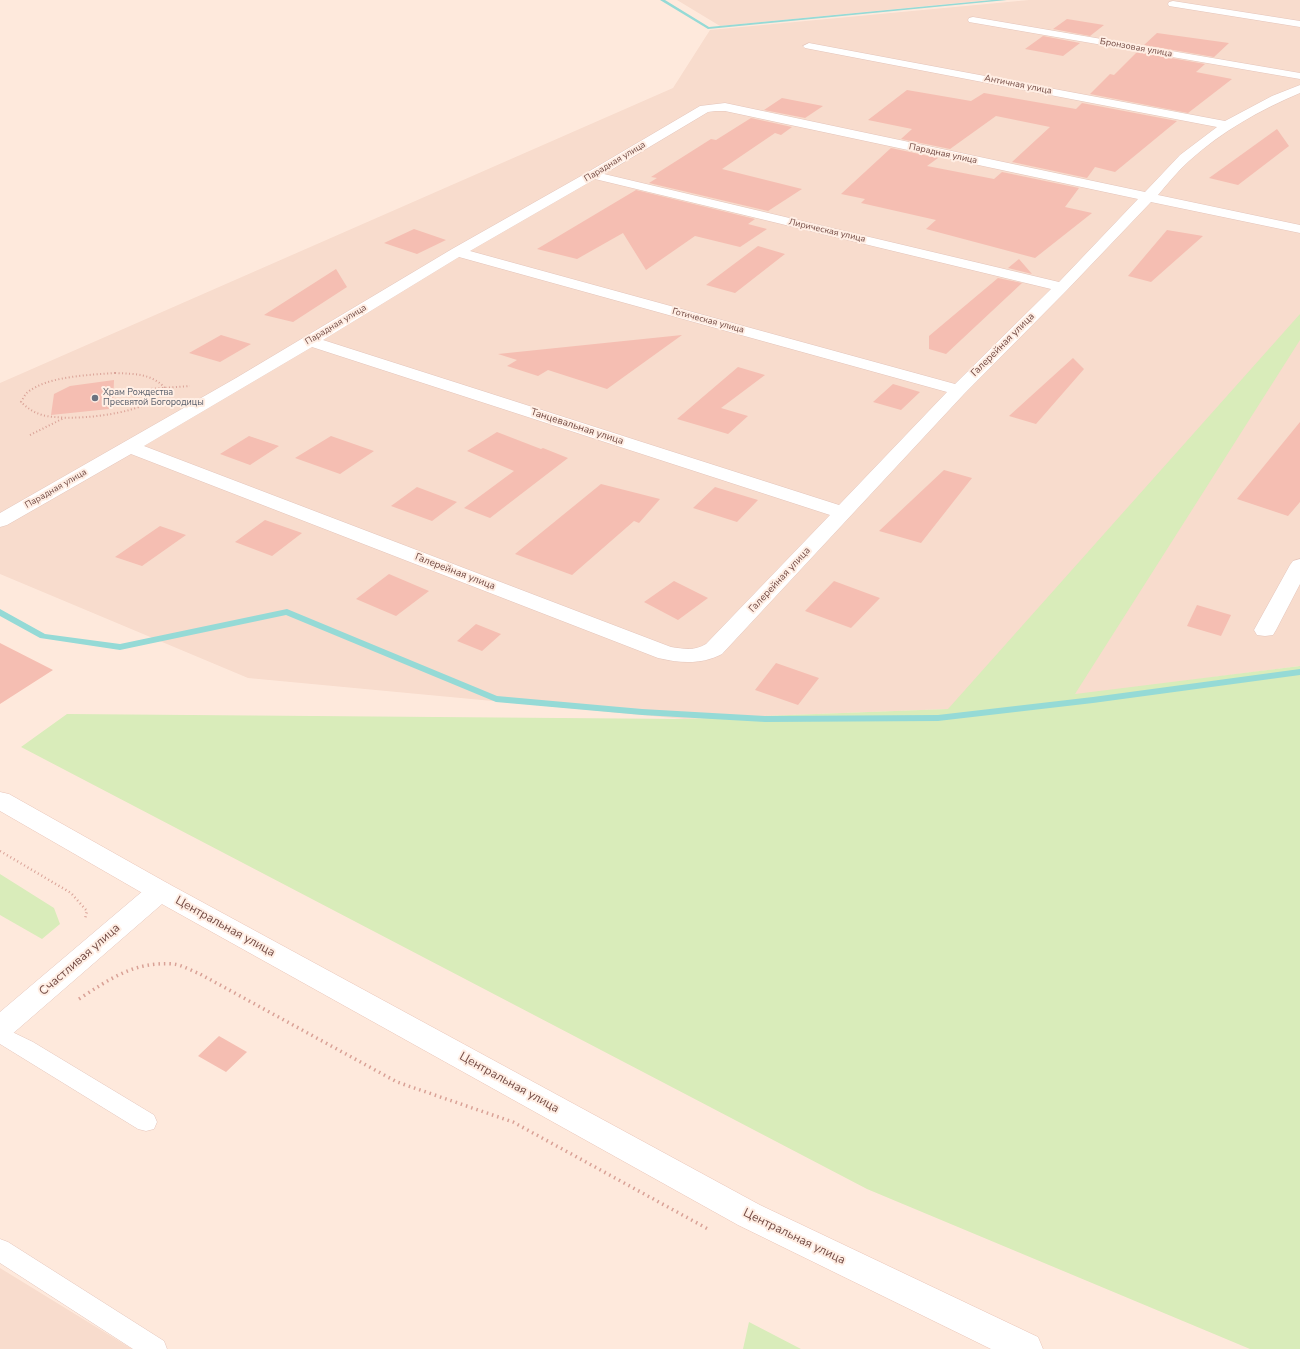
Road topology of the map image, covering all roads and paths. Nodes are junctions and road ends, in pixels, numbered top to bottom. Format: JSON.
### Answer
{"nodes":[{"id":1,"x":1173,"y":4,"type":"dead end"},
{"id":2,"x":973,"y":20,"type":"dead end"},
{"id":3,"x":1300,"y":24,"type":"edge"},
{"id":4,"x":809,"y":46,"type":"dead end"},
{"id":5,"x":1300,"y":76,"type":"edge"},
{"id":6,"x":1300,"y":89,"type":"edge"},
{"id":7,"x":1227,"y":124,"type":"junction"},
{"id":8,"x":593,"y":175,"type":"junction"},
{"id":9,"x":1146,"y":197,"type":"junction"},
{"id":10,"x":1300,"y":229,"type":"edge"},
{"id":11,"x":457,"y":252,"type":"junction"},
{"id":12,"x":1062,"y":287,"type":"junction"},
{"id":13,"x":310,"y":341,"type":"junction"},
{"id":14,"x":958,"y":390,"type":"junction"},
{"id":15,"x":66,"y":417,"type":"junction"},
{"id":16,"x":30,"y":435,"type":"dead end"},
{"id":17,"x":130,"y":447,"type":"junction"},
{"id":18,"x":843,"y":513,"type":"junction"},
{"id":19,"x":0,"y":521,"type":"edge"},
{"id":20,"x":1300,"y":564,"type":"edge"},
{"id":21,"x":1265,"y":630,"type":"dead end"},
{"id":22,"x":0,"y":800,"type":"edge"},
{"id":23,"x":0,"y":851,"type":"edge"},
{"id":24,"x":160,"y":891,"type":"junction"},
{"id":25,"x":84,"y":924,"type":"dead end"},
{"id":26,"x":33,"y":1001,"type":"junction"},
{"id":27,"x":0,"y":1028,"type":"edge"},
{"id":28,"x":0,"y":1034,"type":"edge"},
{"id":29,"x":146,"y":1122,"type":"dead end"},
{"id":30,"x":708,"y":1229,"type":"dead end"},
{"id":31,"x":0,"y":1250,"type":"edge"},
{"id":32,"x":155,"y":1349,"type":"edge"},
{"id":33,"x":1026,"y":1349,"type":"edge"}],
"edges":[{"from":1,"to":3,"type":"street"},
{"from":2,"to":5,"type":"street","name":"Бронзовая улица"},
{"from":4,"to":7,"type":"street","name":"Античная улица"},
{"from":6,"to":7,"type":"street","name":"Галерейная улица"},
{"from":7,"to":9,"type":"street","name":"Галерейная улица"},
{"from":8,"to":9,"type":"street","name":"Парадная улица"},
{"from":8,"to":11,"type":"street","name":"Парадная улица"},
{"from":8,"to":12,"type":"street","name":"Лирическая улица"},
{"from":9,"to":10,"type":"street","name":"Парадная улица"},
{"from":9,"to":12,"type":"street","name":"Галерейная улица"},
{"from":11,"to":13,"type":"street","name":"Парадная улица"},
{"from":11,"to":14,"type":"street","name":"Готическая улица"},
{"from":12,"to":14,"type":"street","name":"Галерейная улица"},
{"from":13,"to":17,"type":"street","name":"Парадная улица"},
{"from":13,"to":18,"type":"street","name":"Танцевальная улица"},
{"from":14,"to":18,"type":"street","name":"Галерейная улица"},
{"from":15,"to":15,"type":"path"},
{"from":15,"to":16,"type":"path"},
{"from":17,"to":18,"type":"street","name":"Галерейная улица"},
{"from":17,"to":19,"type":"street","name":"Парадная улица"},
{"from":20,"to":21,"type":"street"},
{"from":22,"to":24,"type":"street","name":"Центральная улица"},
{"from":23,"to":25,"type":"path"},
{"from":24,"to":26,"type":"street","name":"Счастливая улица"},
{"from":24,"to":33,"type":"street","name":"Центральная улица"},
{"from":26,"to":27,"type":"street","name":"Счастливая улица"},
{"from":26,"to":30,"type":"path"},
{"from":28,"to":29,"type":"lane"},
{"from":31,"to":32,"type":"lane"}]}
